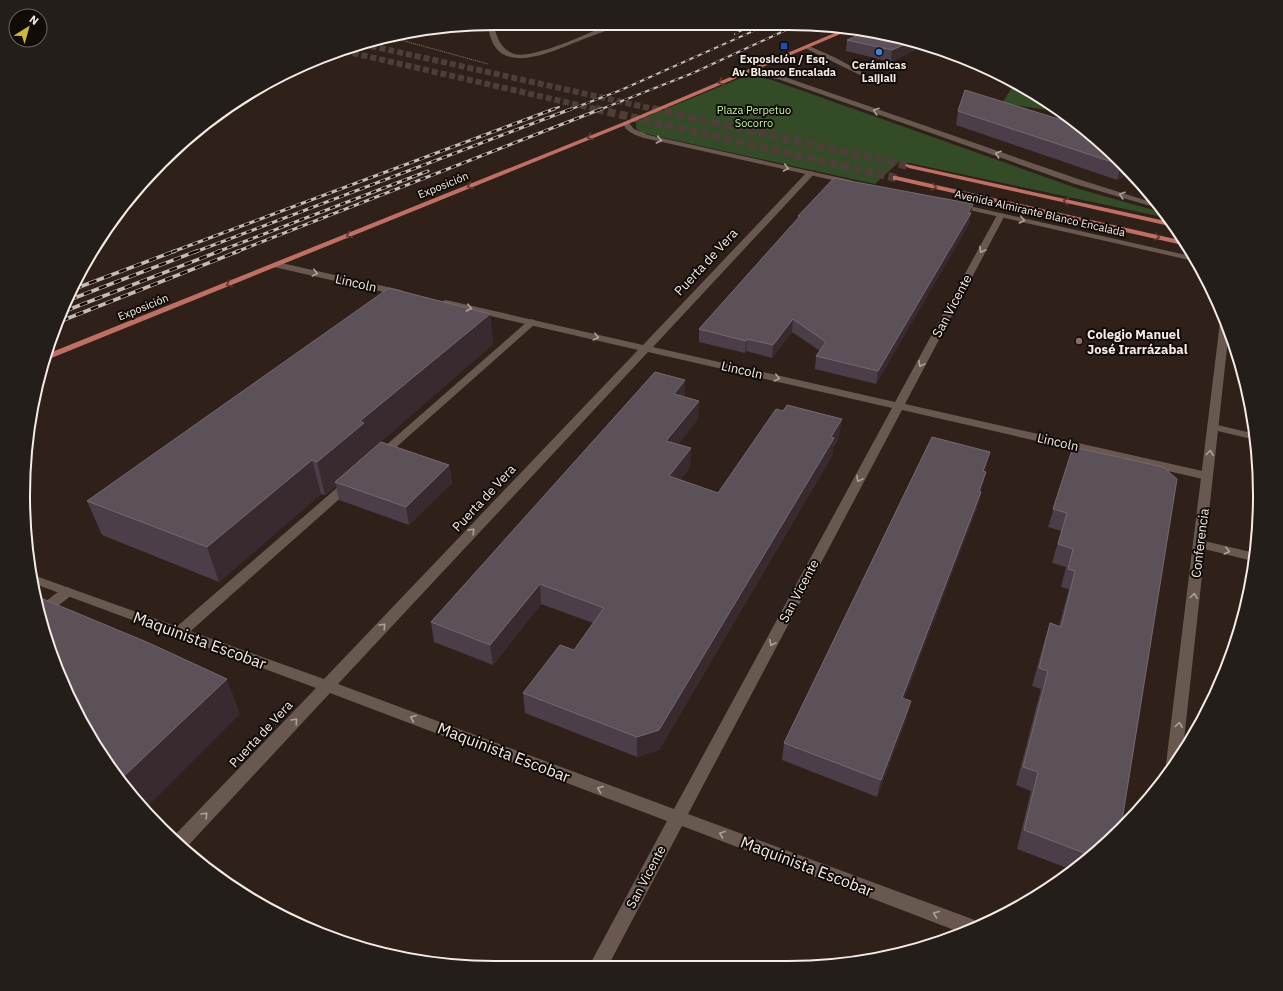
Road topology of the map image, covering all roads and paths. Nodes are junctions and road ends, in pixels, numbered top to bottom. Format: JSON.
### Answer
{"nodes":[{"id":1,"x":492,"y":30,"type":"edge"},
{"id":2,"x":602,"y":30,"type":"edge"},
{"id":3,"x":839,"y":33,"type":"edge"},
{"id":4,"x":401,"y":40,"type":"edge"},
{"id":5,"x":806,"y":47,"type":"junction"},
{"id":6,"x":526,"y":57,"type":"junction"},
{"id":7,"x":746,"y":72,"type":"junction"},
{"id":8,"x":864,"y":75,"type":"dead end"},
{"id":9,"x":626,"y":123,"type":"junction"},
{"id":10,"x":909,"y":166,"type":"tunnel mouth"},
{"id":11,"x":811,"y":173,"type":"junction"},
{"id":12,"x":896,"y":178,"type":"tunnel mouth"},
{"id":13,"x":857,"y":183,"type":"edge"},
{"id":14,"x":948,"y":203,"type":"edge"},
{"id":15,"x":1150,"y":204,"type":"edge"},
{"id":16,"x":1001,"y":215,"type":"junction"},
{"id":17,"x":1165,"y":223,"type":"edge"},
{"id":18,"x":1178,"y":242,"type":"edge"},
{"id":19,"x":1188,"y":258,"type":"edge"},
{"id":20,"x":277,"y":265,"type":"junction"},
{"id":21,"x":408,"y":294,"type":"edge"},
{"id":22,"x":439,"y":301,"type":"edge"},
{"id":23,"x":532,"y":322,"type":"junction"},
{"id":24,"x":1224,"y":333,"type":"edge"},
{"id":25,"x":645,"y":348,"type":"junction"},
{"id":26,"x":52,"y":355,"type":"edge"},
{"id":27,"x":899,"y":405,"type":"junction"},
{"id":28,"x":1213,"y":427,"type":"junction"},
{"id":29,"x":1249,"y":436,"type":"edge"},
{"id":30,"x":372,"y":463,"type":"edge"},
{"id":31,"x":361,"y":473,"type":"edge"},
{"id":32,"x":1208,"y":476,"type":"junction"},
{"id":33,"x":1200,"y":544,"type":"junction"},
{"id":34,"x":1249,"y":556,"type":"edge"},
{"id":35,"x":38,"y":581,"type":"edge"},
{"id":36,"x":67,"y":592,"type":"junction"},
{"id":37,"x":45,"y":610,"type":"edge"},
{"id":38,"x":179,"y":633,"type":"junction"},
{"id":39,"x":326,"y":686,"type":"junction"},
{"id":40,"x":1175,"y":754,"type":"edge"},
{"id":41,"x":678,"y":818,"type":"junction"},
{"id":42,"x":182,"y":839,"type":"edge"},
{"id":43,"x":966,"y":926,"type":"edge"},
{"id":44,"x":602,"y":961,"type":"edge"}],
"edges":[{"from":1,"to":6,"type":"street"},
{"from":2,"to":6,"type":"street"},
{"from":3,"to":5,"type":"main road","name":"Exposición"},
{"from":4,"to":6,"type":"path"},
{"from":5,"to":7,"type":"main road","name":"Exposición"},
{"from":5,"to":8,"type":"street"},
{"from":7,"to":9,"type":"main road","name":"Exposición","one_way":true},
{"from":15,"to":7,"type":"street","one_way":true},
{"from":9,"to":11,"type":"street","one_way":true},
{"from":9,"to":20,"type":"main road","name":"Exposición","one_way":true},
{"from":17,"to":10,"type":"main road","name":"Avenida Almirante Blanco Encalada","one_way":true},
{"from":11,"to":13,"type":"street"},
{"from":11,"to":25,"type":"street","name":"Puerta de Vera"},
{"from":12,"to":18,"type":"main road","name":"Avenida Almirante Blanco Encalada","one_way":true},
{"from":14,"to":16,"type":"street","name":"Avenida Almirante Blanco Encalada"},
{"from":16,"to":19,"type":"street","name":"Avenida Almirante Blanco Encalada","one_way":true},
{"from":16,"to":27,"type":"street","name":"San Vicente","one_way":true},
{"from":20,"to":21,"type":"street","name":"Lincoln","one_way":true},
{"from":20,"to":26,"type":"main road","name":"Exposición","one_way":true},
{"from":22,"to":23,"type":"street","name":"Lincoln","one_way":true},
{"from":23,"to":25,"type":"street","name":"Lincoln","one_way":true},
{"from":23,"to":30,"type":"street"},
{"from":24,"to":28,"type":"street","name":"Conferencia"},
{"from":25,"to":27,"type":"street","name":"Lincoln","one_way":true},
{"from":39,"to":25,"type":"street","name":"Puerta de Vera","one_way":true},
{"from":27,"to":32,"type":"street","name":"Lincoln"},
{"from":27,"to":41,"type":"street","name":"San Vicente","one_way":true},
{"from":28,"to":29,"type":"street"},
{"from":32,"to":28,"type":"street","name":"Conferencia","one_way":true},
{"from":31,"to":38,"type":"street"},
{"from":32,"to":33,"type":"street","name":"Conferencia"},
{"from":33,"to":34,"type":"street","one_way":true},
{"from":40,"to":33,"type":"street","name":"Conferencia","one_way":true},
{"from":35,"to":36,"type":"street","name":"Maquinista Escobar"},
{"from":36,"to":37,"type":"street"},
{"from":36,"to":38,"type":"street","name":"Maquinista Escobar"},
{"from":38,"to":39,"type":"street","name":"Maquinista Escobar"},
{"from":41,"to":39,"type":"street","name":"Maquinista Escobar","one_way":true},
{"from":42,"to":39,"type":"street","name":"Puerta de Vera","one_way":true},
{"from":43,"to":41,"type":"street","name":"Maquinista Escobar","one_way":true},
{"from":41,"to":44,"type":"street","name":"San Vicente"}]}
